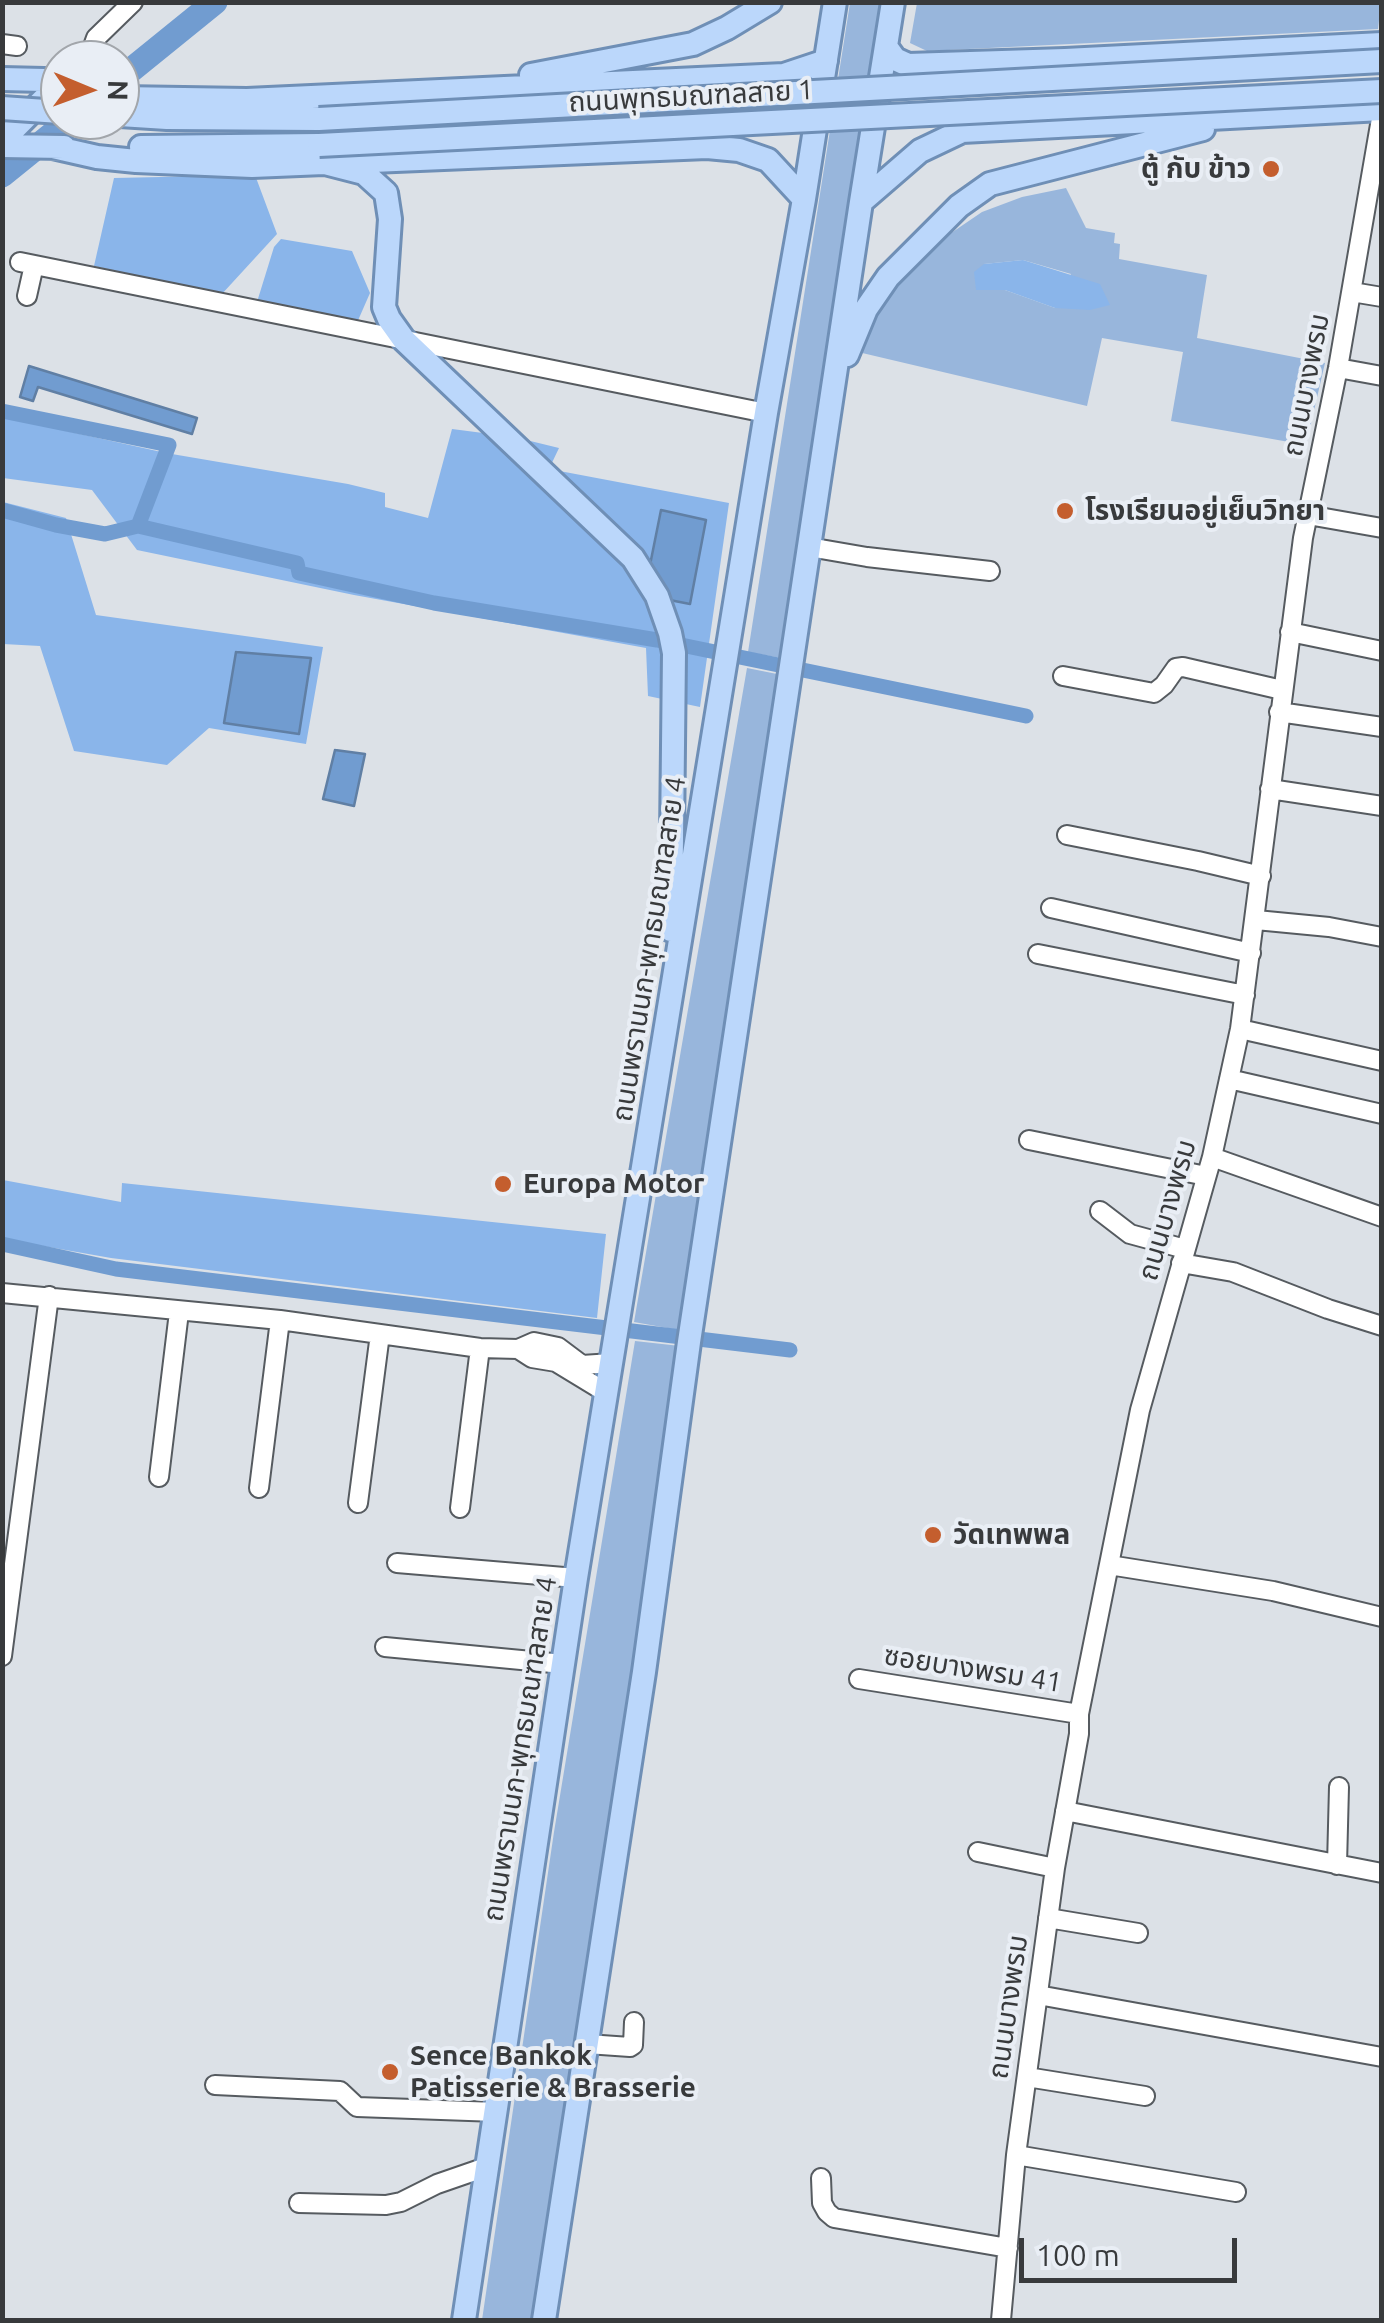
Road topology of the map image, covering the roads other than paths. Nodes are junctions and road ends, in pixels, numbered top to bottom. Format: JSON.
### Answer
{"nodes":[{"id":1,"x":132,"y":2,"type":"edge"},
{"id":2,"x":770,"y":2,"type":"edge"},
{"id":3,"x":835,"y":2,"type":"edge"},
{"id":4,"x":893,"y":2,"type":"edge"},
{"id":5,"x":95,"y":40,"type":"edge"},
{"id":6,"x":1382,"y":44,"type":"edge"},
{"id":7,"x":886,"y":48,"type":"junction"},
{"id":8,"x":1064,"y":60,"type":"junction"},
{"id":9,"x":826,"y":61,"type":"junction"},
{"id":10,"x":1382,"y":61,"type":"edge"},
{"id":11,"x":2,"y":79,"type":"edge"},
{"id":12,"x":40,"y":80,"type":"edge"},
{"id":13,"x":649,"y":82,"type":"junction"},
{"id":14,"x":40,"y":90,"type":"edge"},
{"id":15,"x":1382,"y":91,"type":"edge"},
{"id":16,"x":399,"y":93,"type":"junction"},
{"id":17,"x":2,"y":98,"type":"edge"},
{"id":18,"x":140,"y":98,"type":"edge"},
{"id":19,"x":40,"y":103,"type":"edge"},
{"id":20,"x":2,"y":108,"type":"edge"},
{"id":21,"x":40,"y":111,"type":"edge"},
{"id":22,"x":1382,"y":111,"type":"edge"},
{"id":23,"x":140,"y":116,"type":"edge"},
{"id":24,"x":1255,"y":116,"type":"junction"},
{"id":25,"x":1056,"y":128,"type":"junction"},
{"id":26,"x":2,"y":144,"type":"edge"},
{"id":27,"x":53,"y":148,"type":"junction"},
{"id":28,"x":639,"y":149,"type":"junction"},
{"id":29,"x":322,"y":154,"type":"junction"},
{"id":30,"x":804,"y":199,"type":"junction"},
{"id":31,"x":861,"y":202,"type":"junction"},
{"id":32,"x":1352,"y":292,"type":"junction"},
{"id":33,"x":26,"y":296,"type":"dead end"},
{"id":34,"x":1382,"y":297,"type":"edge"},
{"id":35,"x":404,"y":340,"type":"junction"},
{"id":36,"x":1338,"y":368,"type":"junction"},
{"id":37,"x":1382,"y":376,"type":"edge"},
{"id":38,"x":834,"y":386,"type":"junction"},
{"id":39,"x":766,"y":413,"type":"junction"},
{"id":40,"x":1308,"y":515,"type":"junction"},
{"id":41,"x":1382,"y":528,"type":"edge"},
{"id":42,"x":809,"y":547,"type":"junction"},
{"id":43,"x":990,"y":571,"type":"dead end"},
{"id":44,"x":1290,"y":632,"type":"junction"},
{"id":45,"x":1382,"y":651,"type":"edge"},
{"id":46,"x":1063,"y":676,"type":"dead end"},
{"id":47,"x":1280,"y":702,"type":"junction"},
{"id":48,"x":1382,"y":718,"type":"edge"},
{"id":49,"x":1382,"y":727,"type":"edge"},
{"id":50,"x":1270,"y":789,"type":"junction"},
{"id":51,"x":1382,"y":806,"type":"edge"},
{"id":52,"x":1067,"y":835,"type":"dead end"},
{"id":53,"x":1261,"y":876,"type":"junction"},
{"id":54,"x":1051,"y":908,"type":"dead end"},
{"id":55,"x":1256,"y":920,"type":"junction"},
{"id":56,"x":1382,"y":937,"type":"edge"},
{"id":57,"x":1038,"y":954,"type":"dead end"},
{"id":58,"x":1251,"y":954,"type":"junction"},
{"id":59,"x":1245,"y":995,"type":"junction"},
{"id":60,"x":670,"y":1007,"type":"junction"},
{"id":61,"x":1240,"y":1030,"type":"junction"},
{"id":62,"x":1382,"y":1061,"type":"edge"},
{"id":63,"x":1229,"y":1079,"type":"junction"},
{"id":64,"x":1382,"y":1114,"type":"edge"},
{"id":65,"x":1029,"y":1140,"type":"dead end"},
{"id":66,"x":1212,"y":1157,"type":"junction"},
{"id":67,"x":1206,"y":1176,"type":"junction"},
{"id":68,"x":1100,"y":1211,"type":"dead end"},
{"id":69,"x":1382,"y":1217,"type":"edge"},
{"id":70,"x":1183,"y":1256,"type":"junction"},
{"id":71,"x":2,"y":1293,"type":"edge"},
{"id":72,"x":48,"y":1296,"type":"junction"},
{"id":73,"x":179,"y":1312,"type":"junction"},
{"id":74,"x":280,"y":1320,"type":"junction"},
{"id":75,"x":1382,"y":1326,"type":"edge"},
{"id":76,"x":380,"y":1334,"type":"junction"},
{"id":77,"x":480,"y":1348,"type":"junction"},
{"id":78,"x":518,"y":1349,"type":"junction"},
{"id":79,"x":612,"y":1364,"type":"junction"},
{"id":80,"x":607,"y":1393,"type":"junction"},
{"id":81,"x":159,"y":1477,"type":"dead end"},
{"id":82,"x":259,"y":1488,"type":"dead end"},
{"id":83,"x":358,"y":1503,"type":"dead end"},
{"id":84,"x":460,"y":1508,"type":"dead end"},
{"id":85,"x":397,"y":1563,"type":"dead end"},
{"id":86,"x":1109,"y":1565,"type":"junction"},
{"id":87,"x":8,"y":1566,"type":"edge"},
{"id":88,"x":576,"y":1578,"type":"junction"},
{"id":89,"x":1382,"y":1618,"type":"edge"},
{"id":90,"x":384,"y":1647,"type":"dead end"},
{"id":91,"x":2,"y":1656,"type":"edge"},
{"id":92,"x":563,"y":1664,"type":"junction"},
{"id":93,"x":858,"y":1679,"type":"dead end"},
{"id":94,"x":1080,"y":1714,"type":"junction"},
{"id":95,"x":1339,"y":1787,"type":"dead end"},
{"id":96,"x":1065,"y":1812,"type":"junction"},
{"id":97,"x":978,"y":1852,"type":"dead end"},
{"id":98,"x":1337,"y":1865,"type":"junction"},
{"id":99,"x":1055,"y":1868,"type":"junction"},
{"id":100,"x":1382,"y":1873,"type":"edge"},
{"id":101,"x":1048,"y":1918,"type":"junction"},
{"id":102,"x":1138,"y":1933,"type":"dead end"},
{"id":103,"x":1038,"y":1995,"type":"junction"},
{"id":104,"x":634,"y":2022,"type":"dead end"},
{"id":105,"x":587,"y":2044,"type":"junction"},
{"id":106,"x":1382,"y":2057,"type":"edge"},
{"id":107,"x":1027,"y":2077,"type":"junction"},
{"id":108,"x":215,"y":2085,"type":"dead end"},
{"id":109,"x":1145,"y":2096,"type":"dead end"},
{"id":110,"x":496,"y":2112,"type":"junction"},
{"id":111,"x":1016,"y":2156,"type":"junction"},
{"id":112,"x":489,"y":2166,"type":"junction"},
{"id":113,"x":821,"y":2178,"type":"dead end"},
{"id":114,"x":1236,"y":2192,"type":"dead end"},
{"id":115,"x":300,"y":2203,"type":"dead end"},
{"id":116,"x":1008,"y":2248,"type":"junction"},
{"id":117,"x":464,"y":2320,"type":"edge"},
{"id":118,"x":544,"y":2320,"type":"edge"},
{"id":119,"x":1001,"y":2320,"type":"edge"}],
"edges":[{"from":1,"to":5,"type":"street"},
{"from":2,"to":16,"type":"main road"},
{"from":3,"to":9,"type":"main road","name":"ถนนพรานนก-พุทธมณฑลสาย 4"},
{"from":4,"to":7,"type":"main road"},
{"from":6,"to":8,"type":"main road"},
{"from":7,"to":8,"type":"main road"},
{"from":7,"to":31,"type":"main road"},
{"from":8,"to":25,"type":"main road"},
{"from":9,"to":13,"type":"main road"},
{"from":9,"to":30,"type":"main road","name":"ถนนพรานนก-พุทธมณฑลสาย 4"},
{"from":10,"to":23,"type":"main road","name":"ถนนพุทธมณฑลสาย 1","bridge":true},
{"from":11,"to":12,"type":"main road"},
{"from":13,"to":16,"type":"main road"},
{"from":13,"to":28,"type":"main road"},
{"from":14,"to":17,"type":"main road"},
{"from":15,"to":29,"type":"main road","name":"ถนนพุทธมณฑลสาย 1","bridge":true},
{"from":16,"to":18,"type":"main road"},
{"from":19,"to":26,"type":"main road"},
{"from":20,"to":21,"type":"main road","bridge":true},
{"from":22,"to":24,"type":"main road"},
{"from":22,"to":32,"type":"street","name":"ถนนบางพรม"},
{"from":24,"to":25,"type":"main road"},
{"from":24,"to":38,"type":"main road"},
{"from":25,"to":31,"type":"main road"},
{"from":26,"to":27,"type":"main road","name":"ถนนพุทธมณฑลสาย 1"},
{"from":27,"to":29,"type":"main road","name":"ถนนพุทธมณฑลสาย 1"},
{"from":27,"to":29,"type":"main road"},
{"from":28,"to":29,"type":"main road"},
{"from":28,"to":30,"type":"main road"},
{"from":29,"to":35,"type":"main road"},
{"from":30,"to":39,"type":"main road","name":"ถนนพรานนก-พุทธมณฑลสาย 4"},
{"from":31,"to":38,"type":"main road"},
{"from":32,"to":34,"type":"street"},
{"from":32,"to":36,"type":"street","name":"ถนนบางพรม"},
{"from":33,"to":35,"type":"street"},
{"from":35,"to":39,"type":"street"},
{"from":35,"to":60,"type":"main road"},
{"from":36,"to":37,"type":"street"},
{"from":36,"to":40,"type":"street","name":"ถนนบางพรม"},
{"from":38,"to":42,"type":"main road"},
{"from":39,"to":60,"type":"main road","name":"ถนนพรานนก-พุทธมณฑลสาย 4"},
{"from":40,"to":41,"type":"street"},
{"from":40,"to":44,"type":"street","name":"ถนนบางพรม"},
{"from":42,"to":43,"type":"street"},
{"from":42,"to":105,"type":"main road"},
{"from":44,"to":45,"type":"street"},
{"from":44,"to":47,"type":"street","name":"ถนนบางพรม"},
{"from":46,"to":47,"type":"street"},
{"from":47,"to":48,"type":"street"},
{"from":47,"to":49,"type":"street"},
{"from":47,"to":50,"type":"street","name":"ถนนบางพรม"},
{"from":50,"to":51,"type":"street"},
{"from":50,"to":53,"type":"street","name":"ถนนบางพรม"},
{"from":52,"to":53,"type":"street"},
{"from":53,"to":55,"type":"street","name":"ถนนบางพรม"},
{"from":54,"to":58,"type":"street"},
{"from":55,"to":56,"type":"street"},
{"from":55,"to":58,"type":"street","name":"ถนนบางพรม"},
{"from":57,"to":59,"type":"street"},
{"from":58,"to":59,"type":"street","name":"ถนนบางพรม"},
{"from":59,"to":61,"type":"street","name":"ถนนบางพรม"},
{"from":60,"to":79,"type":"main road","name":"ถนนพรานนก-พุทธมณฑลสาย 4"},
{"from":61,"to":62,"type":"street"},
{"from":61,"to":63,"type":"street","name":"ถนนบางพรม"},
{"from":63,"to":64,"type":"street"},
{"from":63,"to":66,"type":"street","name":"ถนนบางพรม"},
{"from":65,"to":67,"type":"street"},
{"from":66,"to":67,"type":"street","name":"ถนนบางพรม"},
{"from":66,"to":69,"type":"street"},
{"from":67,"to":70,"type":"street","name":"ถนนบางพรม"},
{"from":68,"to":70,"type":"street"},
{"from":70,"to":75,"type":"street"},
{"from":70,"to":86,"type":"street","name":"ถนนบางพรม"},
{"from":71,"to":72,"type":"street"},
{"from":72,"to":73,"type":"street"},
{"from":72,"to":87,"type":"street"},
{"from":73,"to":74,"type":"street"},
{"from":73,"to":81,"type":"street"},
{"from":74,"to":76,"type":"street"},
{"from":74,"to":82,"type":"street"},
{"from":76,"to":77,"type":"street"},
{"from":76,"to":83,"type":"street"},
{"from":77,"to":78,"type":"street"},
{"from":77,"to":84,"type":"street"},
{"from":78,"to":79,"type":"street"},
{"from":78,"to":80,"type":"street"},
{"from":79,"to":80,"type":"main road","name":"ถนนพรานนก-พุทธมณฑลสาย 4"},
{"from":80,"to":88,"type":"main road","name":"ถนนพรานนก-พุทธมณฑลสาย 4"},
{"from":85,"to":88,"type":"street"},
{"from":86,"to":89,"type":"street"},
{"from":86,"to":94,"type":"street","name":"ถนนบางพรม"},
{"from":87,"to":91,"type":"street"},
{"from":88,"to":92,"type":"main road","name":"ถนนพรานนก-พุทธมณฑลสาย 4"},
{"from":90,"to":92,"type":"street"},
{"from":92,"to":110,"type":"main road","name":"ถนนพรานนก-พุทธมณฑลสาย 4"},
{"from":93,"to":94,"type":"street","name":"ซอยบางพรม 41"},
{"from":94,"to":96,"type":"street","name":"ถนนบางพรม"},
{"from":95,"to":98,"type":"street"},
{"from":96,"to":98,"type":"street"},
{"from":96,"to":99,"type":"street","name":"ถนนบางพรม"},
{"from":97,"to":99,"type":"street"},
{"from":98,"to":100,"type":"street"},
{"from":99,"to":101,"type":"street","name":"ถนนบางพรม"},
{"from":101,"to":102,"type":"street"},
{"from":101,"to":103,"type":"street","name":"ถนนบางพรม"},
{"from":103,"to":106,"type":"street"},
{"from":103,"to":107,"type":"street","name":"ถนนบางพรม"},
{"from":104,"to":105,"type":"street"},
{"from":105,"to":118,"type":"main road"},
{"from":107,"to":109,"type":"street"},
{"from":107,"to":111,"type":"street","name":"ถนนบางพรม"},
{"from":108,"to":110,"type":"street"},
{"from":110,"to":112,"type":"main road","name":"ถนนพรานนก-พุทธมณฑลสาย 4"},
{"from":111,"to":114,"type":"street"},
{"from":111,"to":116,"type":"street","name":"ถนนบางพรม"},
{"from":112,"to":115,"type":"street"},
{"from":112,"to":117,"type":"main road","name":"ถนนพรานนก-พุทธมณฑลสาย 4"},
{"from":113,"to":116,"type":"street"},
{"from":116,"to":119,"type":"street","name":"ถนนบางพรม"}]}
